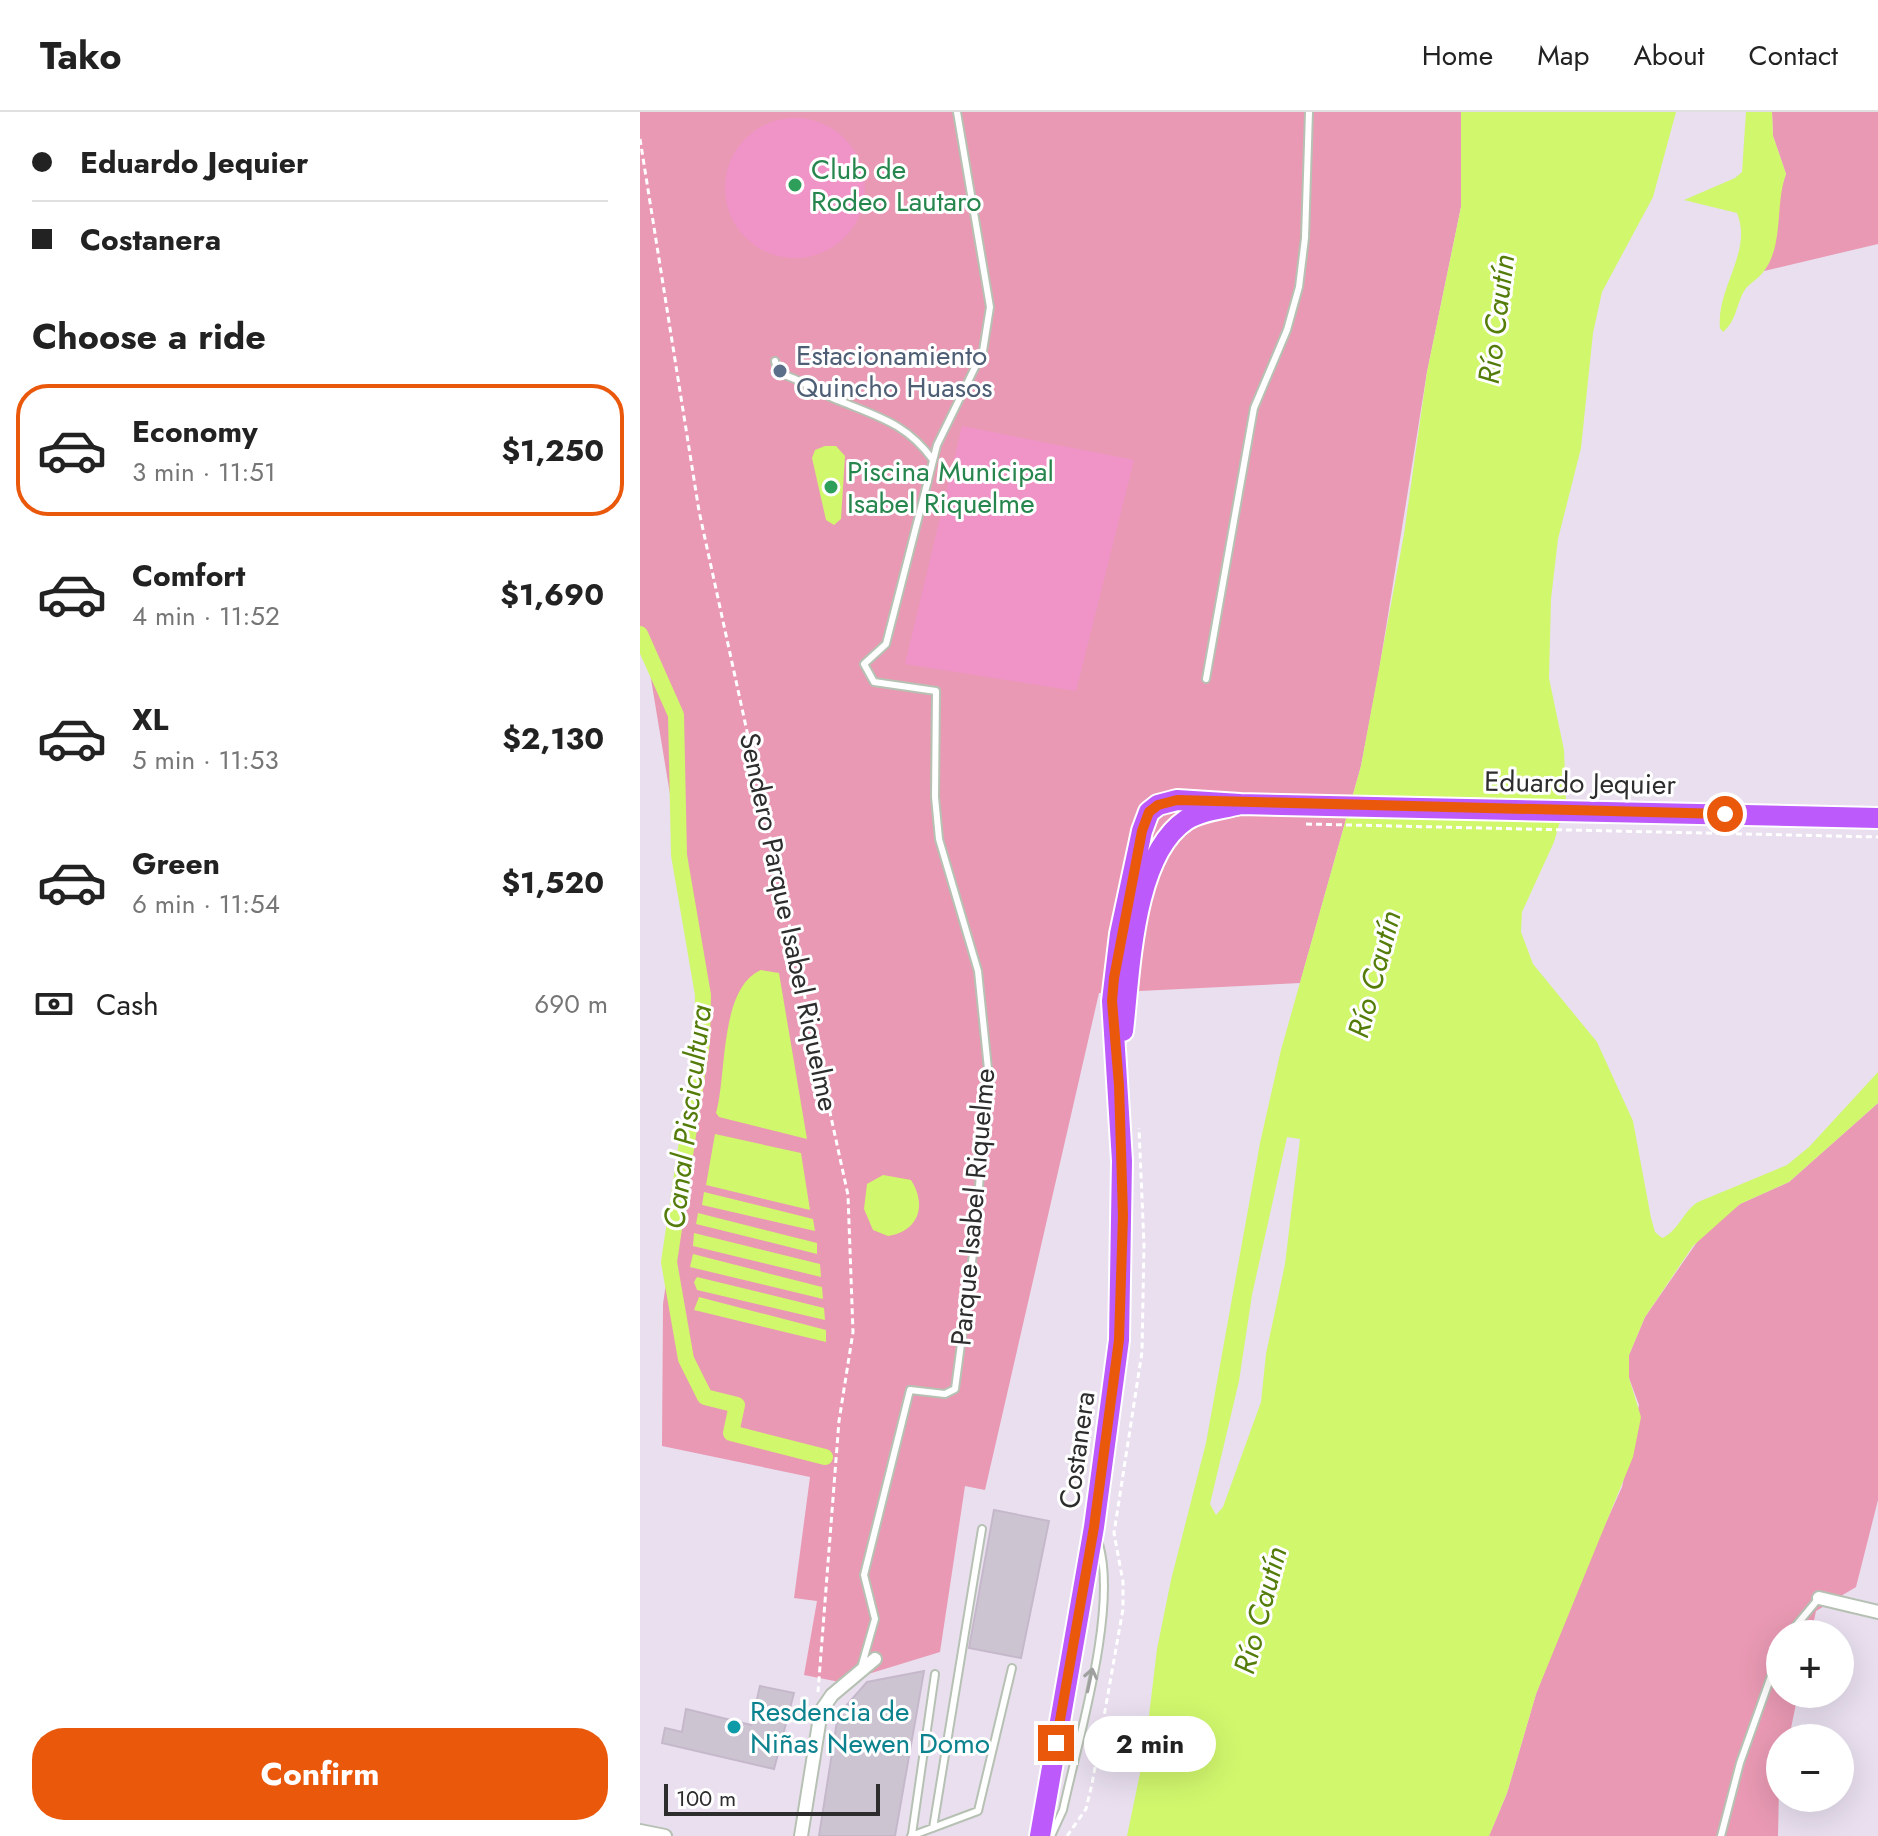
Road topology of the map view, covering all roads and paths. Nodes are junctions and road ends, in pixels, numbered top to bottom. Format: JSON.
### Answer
{"nodes":[{"id":1,"x":957,"y":112,"type":"edge"},
{"id":2,"x":1309,"y":112,"type":"edge"},
{"id":3,"x":640,"y":139,"type":"edge"},
{"id":4,"x":775,"y":361,"type":"dead end"},
{"id":5,"x":933,"y":460,"type":"junction"},
{"id":6,"x":1206,"y":679,"type":"dead end"},
{"id":7,"x":1240,"y":804,"type":"junction"},
{"id":8,"x":1328,"y":816,"type":"junction"},
{"id":9,"x":1878,"y":818,"type":"edge"},
{"id":10,"x":1300,"y":824,"type":"dead end"},
{"id":11,"x":1878,"y":837,"type":"edge"},
{"id":12,"x":1118,"y":1068,"type":"junction"},
{"id":13,"x":1094,"y":1527,"type":"junction"},
{"id":14,"x":982,"y":1529,"type":"dead end"},
{"id":15,"x":1819,"y":1598,"type":"joint"},
{"id":16,"x":1878,"y":1612,"type":"edge"},
{"id":17,"x":1801,"y":1620,"type":"edge"},
{"id":18,"x":875,"y":1659,"type":"dead end"},
{"id":19,"x":861,"y":1668,"type":"junction"},
{"id":20,"x":1012,"y":1668,"type":"dead end"},
{"id":21,"x":935,"y":1674,"type":"dead end"},
{"id":22,"x":1766,"y":1690,"type":"edge"},
{"id":23,"x":821,"y":1711,"type":"junction"},
{"id":24,"x":933,"y":1828,"type":"junction"},
{"id":25,"x":640,"y":1831,"type":"edge"},
{"id":26,"x":911,"y":1835,"type":"edge"},
{"id":27,"x":665,"y":1836,"type":"edge"},
{"id":28,"x":801,"y":1836,"type":"edge"},
{"id":29,"x":1040,"y":1836,"type":"edge"},
{"id":30,"x":1051,"y":1836,"type":"edge"},
{"id":31,"x":1721,"y":1836,"type":"edge"}],
"edges":[{"from":1,"to":5,"type":"lane","name":"Parque Isabel Riquelme"},
{"from":2,"to":6,"type":"lane"},
{"from":3,"to":23,"type":"path","name":"Sendero Parque Isabel Riquelme"},
{"from":4,"to":5,"type":"lane"},
{"from":5,"to":19,"type":"lane","name":"Parque Isabel Riquelme"},
{"from":7,"to":8,"type":"highway","name":"Costanera"},
{"from":7,"to":12,"type":"highway","name":"Costanera"},
{"from":7,"to":12,"type":"highway","name":"Costanera"},
{"from":8,"to":9,"type":"highway","name":"Eduardo Jequier"},
{"from":8,"to":10,"type":"path"},
{"from":8,"to":11,"type":"path"},
{"from":12,"to":13,"type":"highway","name":"Costanera"},
{"from":13,"to":29,"type":"highway","name":"Costanera"},
{"from":30,"to":13,"type":"lane","one_way":true},
{"from":14,"to":24,"type":"lane"},
{"from":15,"to":16,"type":"street"},
{"from":15,"to":17,"type":"lane"},
{"from":18,"to":19,"type":"street"},
{"from":19,"to":23,"type":"street"},
{"from":20,"to":24,"type":"lane"},
{"from":21,"to":26,"type":"lane"},
{"from":22,"to":31,"type":"lane"},
{"from":23,"to":28,"type":"street"},
{"from":24,"to":26,"type":"lane"},
{"from":25,"to":27,"type":"street"}]}
